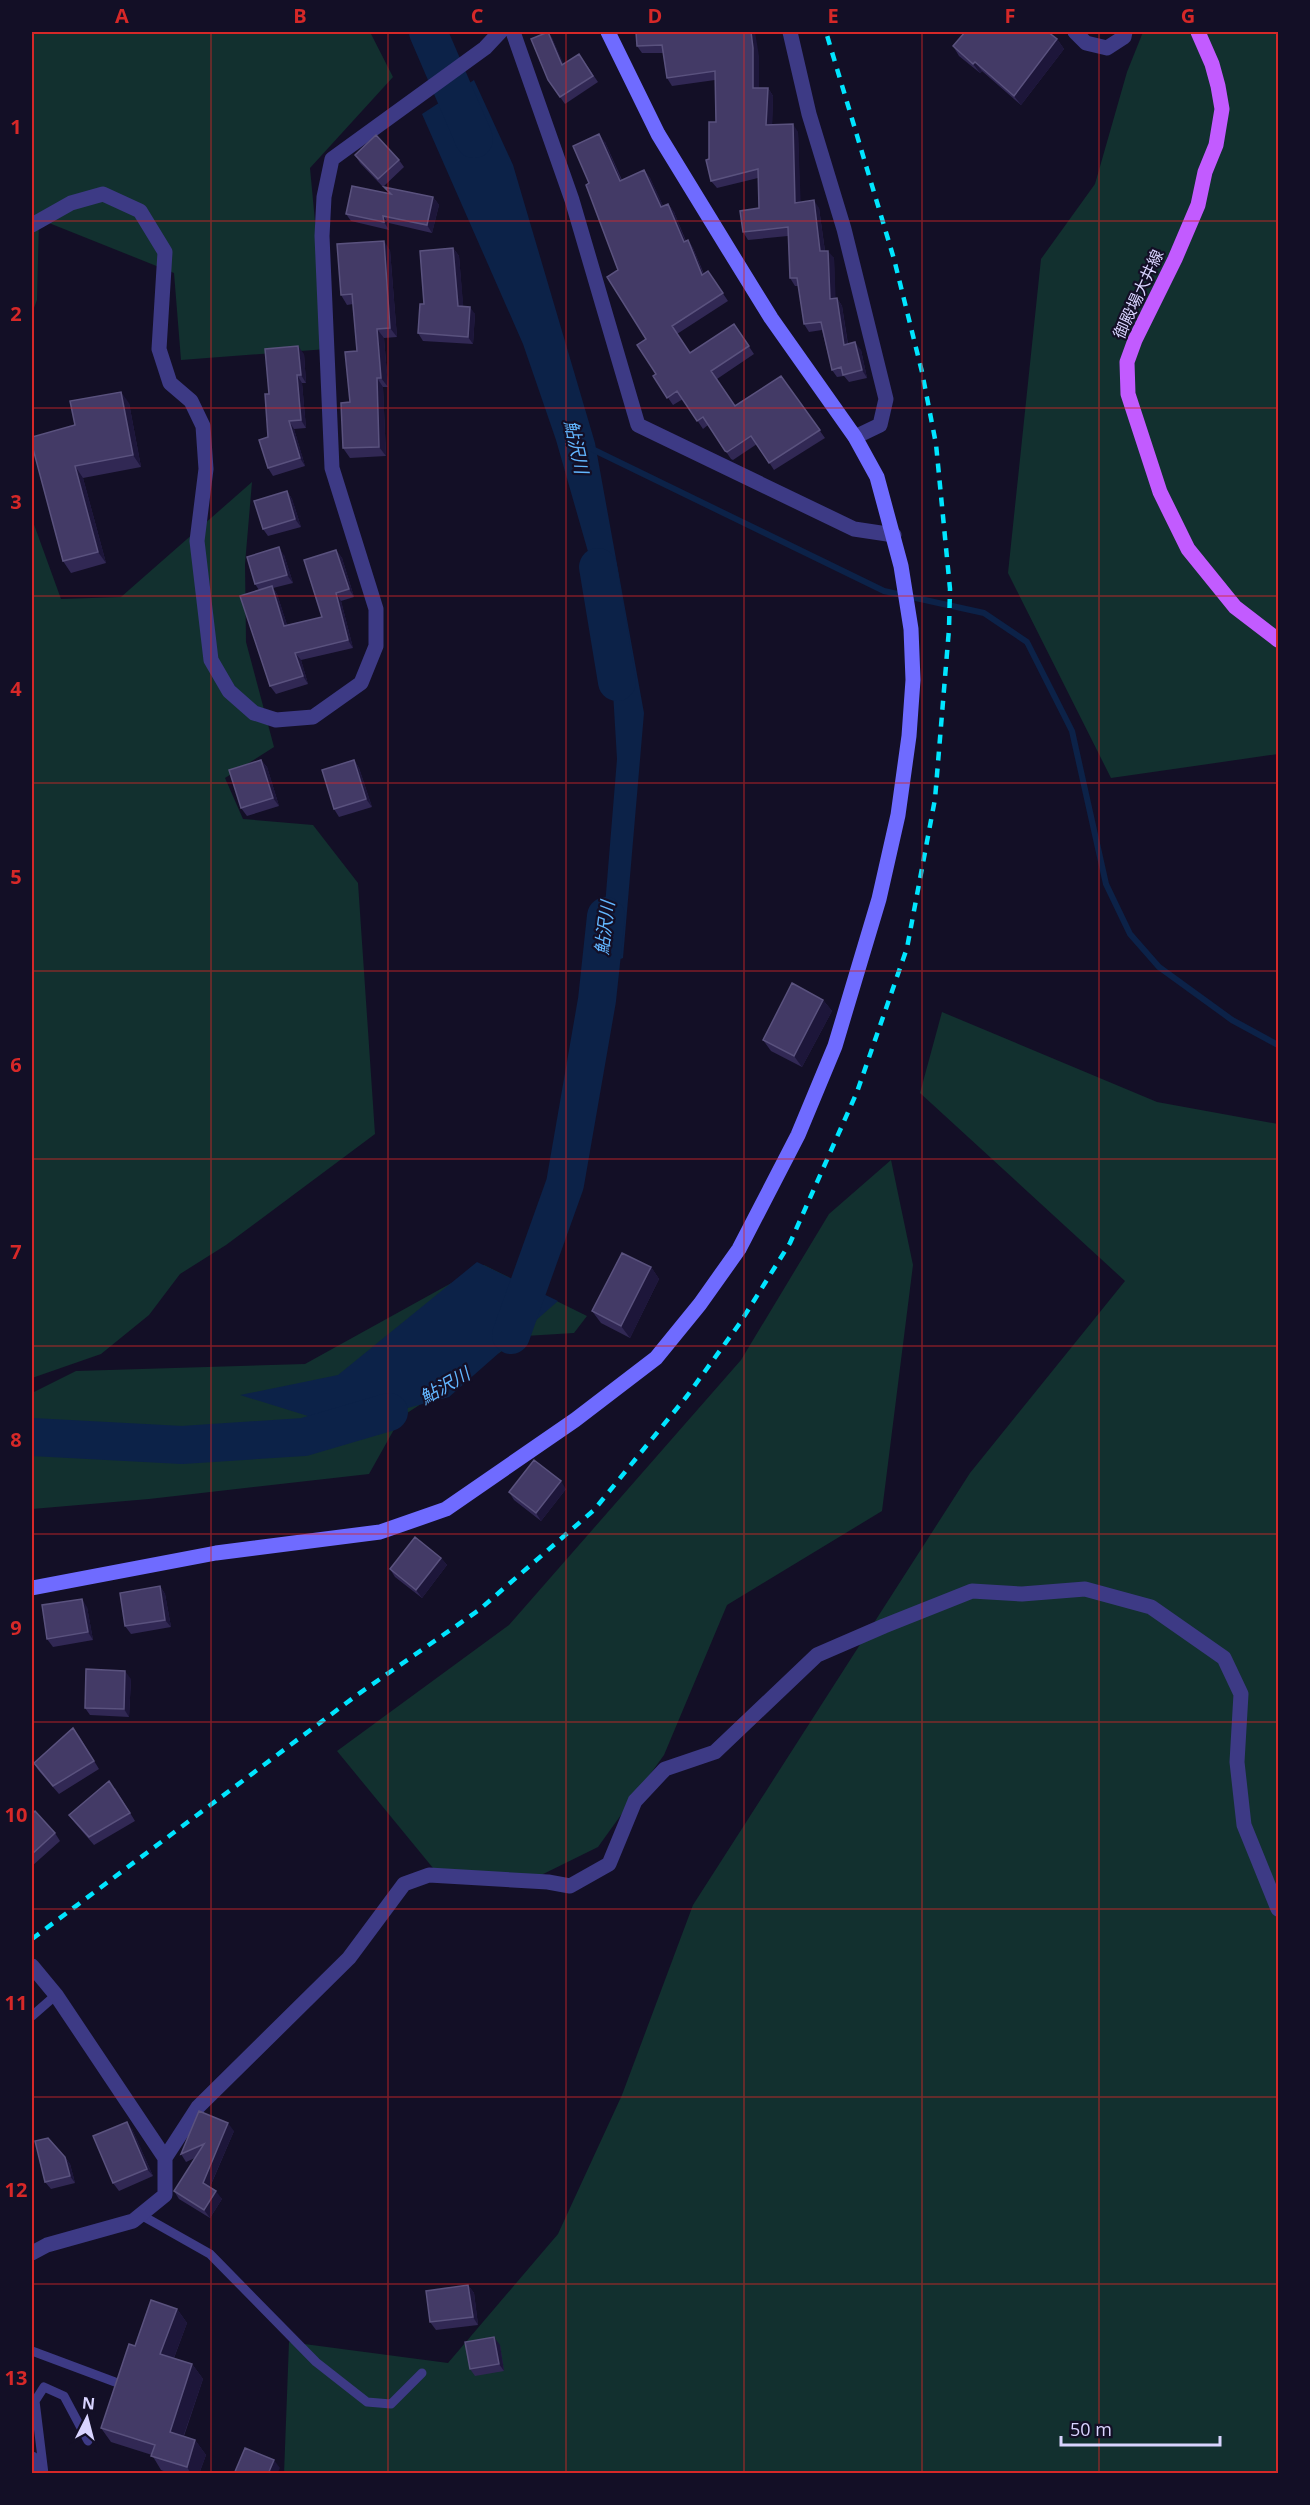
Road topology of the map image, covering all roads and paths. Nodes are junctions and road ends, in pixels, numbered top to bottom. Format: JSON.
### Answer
{"nodes":[{"id":1,"x":500,"y":32,"type":"edge"},
{"id":2,"x":513,"y":32,"type":"edge"},
{"id":3,"x":608,"y":32,"type":"edge"},
{"id":4,"x":790,"y":32,"type":"edge"},
{"id":5,"x":1075,"y":32,"type":"edge"},
{"id":6,"x":1125,"y":32,"type":"edge"},
{"id":7,"x":1198,"y":32,"type":"edge"},
{"id":8,"x":32,"y":225,"type":"edge"},
{"id":9,"x":855,"y":437,"type":"junction"},
{"id":10,"x":894,"y":535,"type":"junction"},
{"id":11,"x":1278,"y":640,"type":"edge"},
{"id":12,"x":32,"y":1588,"type":"edge"},
{"id":13,"x":1278,"y":1910,"type":"edge"},
{"id":14,"x":34,"y":1969,"type":"edge"},
{"id":15,"x":56,"y":1995,"type":"junction"},
{"id":16,"x":32,"y":2016,"type":"edge"},
{"id":17,"x":165,"y":2158,"type":"junction"},
{"id":18,"x":141,"y":2215,"type":"junction"},
{"id":19,"x":32,"y":2253,"type":"edge"},
{"id":20,"x":32,"y":2351,"type":"edge"},
{"id":21,"x":422,"y":2373,"type":"dead end"},
{"id":22,"x":115,"y":2382,"type":"edge"},
{"id":23,"x":88,"y":2441,"type":"dead end"},
{"id":24,"x":32,"y":2458,"type":"edge"},
{"id":25,"x":43,"y":2474,"type":"edge"}],
"edges":[{"from":1,"to":8,"type":"street"},
{"from":2,"to":10,"type":"street"},
{"from":3,"to":9,"type":"street"},
{"from":4,"to":9,"type":"street"},
{"from":5,"to":6,"type":"street"},
{"from":7,"to":11,"type":"main road","name":"御殿場大井線"},
{"from":9,"to":10,"type":"street"},
{"from":10,"to":12,"type":"street"},
{"from":13,"to":17,"type":"street"},
{"from":14,"to":15,"type":"street"},
{"from":15,"to":16,"type":"lane"},
{"from":15,"to":17,"type":"street"},
{"from":17,"to":18,"type":"street"},
{"from":18,"to":19,"type":"street"},
{"from":18,"to":21,"type":"lane"},
{"from":20,"to":22,"type":"lane"},
{"from":23,"to":25,"type":"lane"},
{"from":24,"to":25,"type":"street"}]}
